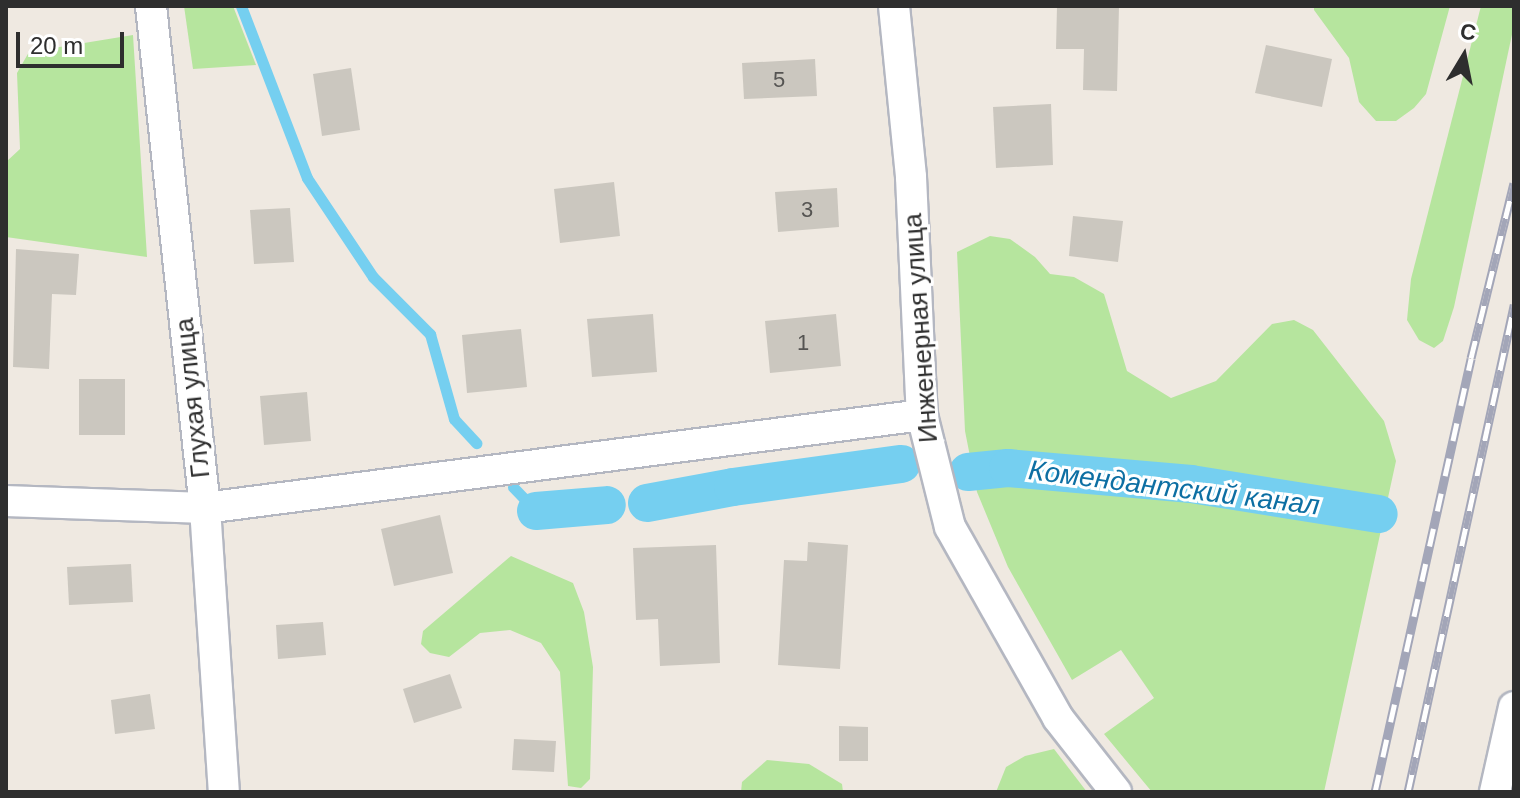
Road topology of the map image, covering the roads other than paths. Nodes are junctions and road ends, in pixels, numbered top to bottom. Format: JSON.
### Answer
{"nodes":[{"id":1,"x":151,"y":6,"type":"edge"},
{"id":2,"x":894,"y":6,"type":"edge"},
{"id":3,"x":922,"y":415,"type":"junction"},
{"id":4,"x":6,"y":501,"type":"edge"},
{"id":5,"x":205,"y":508,"type":"junction"},
{"id":6,"x":1514,"y":707,"type":"edge"},
{"id":7,"x":224,"y":792,"type":"edge"},
{"id":8,"x":1116,"y":792,"type":"edge"},
{"id":9,"x":1495,"y":792,"type":"edge"}],
"edges":[{"from":1,"to":5,"type":"street","name":"Глухая улица"},
{"from":2,"to":3,"type":"street","name":"Инженерная улица"},
{"from":3,"to":5,"type":"street"},
{"from":3,"to":8,"type":"street","name":"Инженерная улица"},
{"from":4,"to":5,"type":"street"},
{"from":5,"to":7,"type":"street","name":"Глухая улица"},
{"from":6,"to":9,"type":"street"}]}
